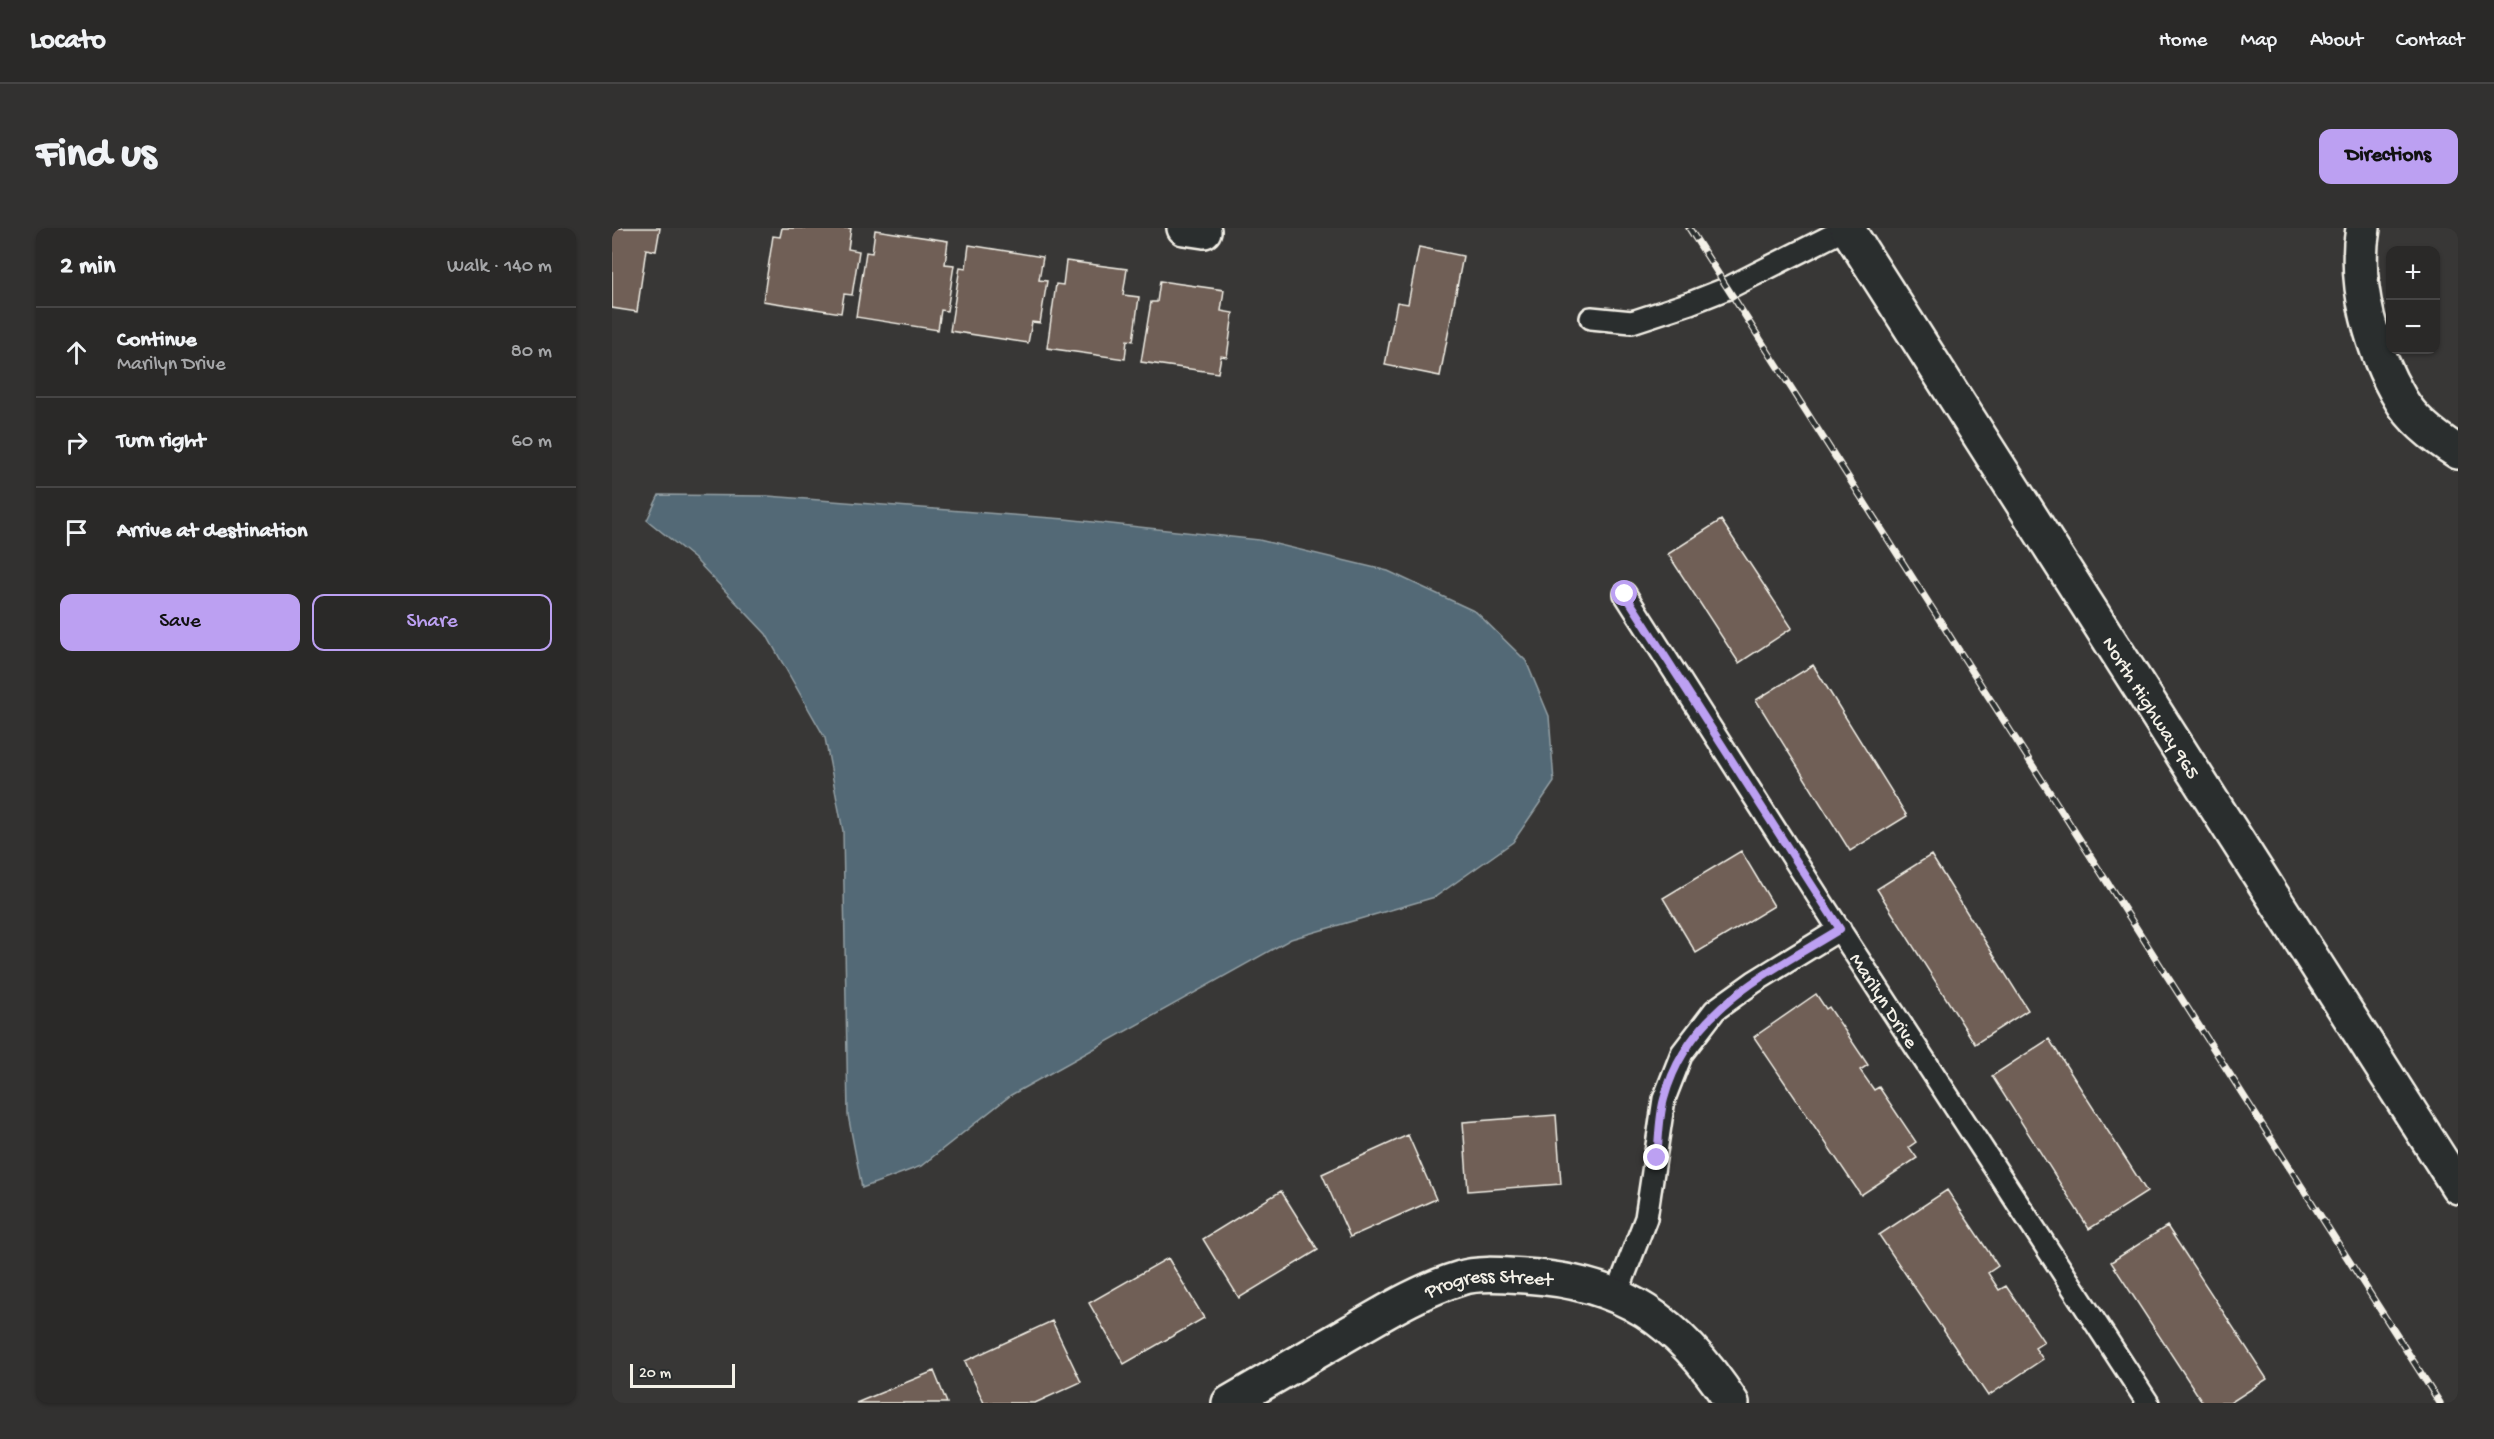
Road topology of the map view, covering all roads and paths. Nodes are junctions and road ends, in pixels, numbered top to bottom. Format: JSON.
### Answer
{"nodes":[{"id":1,"x":1847,"y":228,"type":"edge"},
{"id":2,"x":2363,"y":228,"type":"edge"},
{"id":3,"x":1591,"y":318,"type":"dead end"},
{"id":4,"x":2458,"y":452,"type":"edge"},
{"id":5,"x":1625,"y":594,"type":"dead end"},
{"id":6,"x":1840,"y":929,"type":"junction"},
{"id":7,"x":2458,"y":1187,"type":"edge"},
{"id":8,"x":1616,"y":1296,"type":"junction"},
{"id":9,"x":1229,"y":1403,"type":"edge"},
{"id":10,"x":1732,"y":1403,"type":"edge"},
{"id":11,"x":2148,"y":1403,"type":"edge"}],
"edges":[{"from":1,"to":3,"type":"lane"},
{"from":1,"to":7,"type":"street","name":"North Highway 965"},
{"from":2,"to":4,"type":"street"},
{"from":5,"to":6,"type":"lane","name":"Marilyn Drive"},
{"from":6,"to":8,"type":"lane"},
{"from":6,"to":11,"type":"lane","name":"Marilyn Drive"},
{"from":8,"to":9,"type":"street","name":"Progress Street"},
{"from":8,"to":10,"type":"street","name":"Progress Street"}]}
